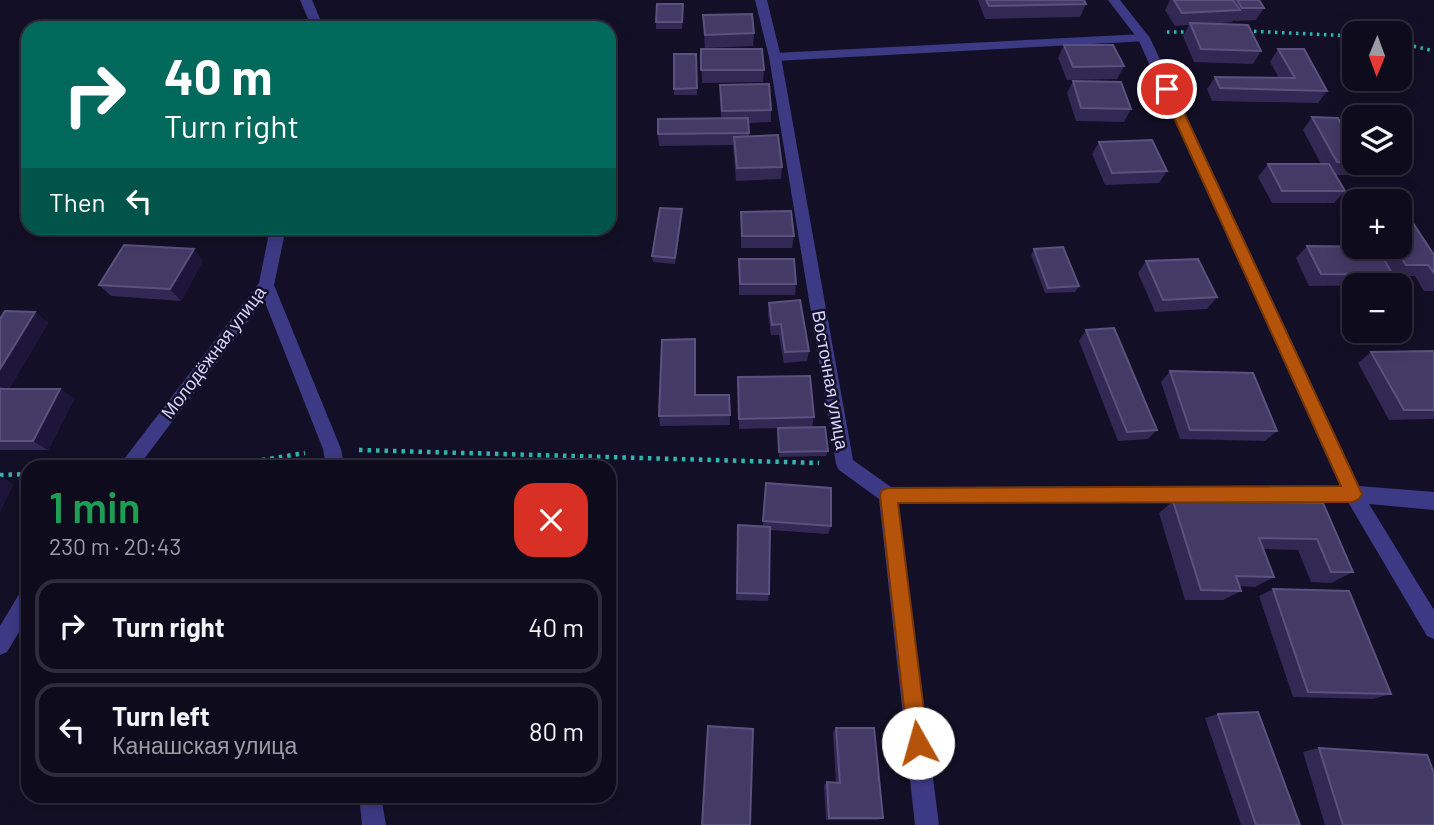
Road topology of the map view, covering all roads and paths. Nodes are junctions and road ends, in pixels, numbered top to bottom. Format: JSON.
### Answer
{"nodes":[{"id":1,"x":306,"y":0,"type":"edge"},
{"id":2,"x":761,"y":0,"type":"edge"},
{"id":3,"x":1114,"y":0,"type":"edge"},
{"id":4,"x":315,"y":21,"type":"edge"},
{"id":5,"x":1241,"y":31,"type":"edge"},
{"id":6,"x":1190,"y":32,"type":"edge"},
{"id":7,"x":1142,"y":35,"type":"junction"},
{"id":8,"x":1342,"y":35,"type":"edge"},
{"id":9,"x":1412,"y":46,"type":"edge"},
{"id":10,"x":1434,"y":51,"type":"edge"},
{"id":11,"x":775,"y":57,"type":"junction"},
{"id":12,"x":276,"y":235,"type":"edge"},
{"id":13,"x":265,"y":285,"type":"junction"},
{"id":14,"x":332,"y":449,"type":"junction"},
{"id":15,"x":132,"y":460,"type":"edge"},
{"id":16,"x":269,"y":460,"type":"edge"},
{"id":17,"x":334,"y":460,"type":"edge"},
{"id":18,"x":845,"y":464,"type":"junction"},
{"id":19,"x":21,"y":474,"type":"edge"},
{"id":20,"x":0,"y":475,"type":"edge"},
{"id":21,"x":1353,"y":494,"type":"junction"},
{"id":22,"x":888,"y":495,"type":"junction"},
{"id":23,"x":1434,"y":501,"type":"edge"},
{"id":24,"x":21,"y":610,"type":"edge"},
{"id":25,"x":1434,"y":629,"type":"edge"},
{"id":26,"x":0,"y":645,"type":"edge"},
{"id":27,"x":371,"y":803,"type":"edge"},
{"id":28,"x":373,"y":825,"type":"edge"},
{"id":29,"x":928,"y":825,"type":"edge"}],
"edges":[{"from":1,"to":4,"type":"street"},
{"from":2,"to":11,"type":"street","name":"Восточная улица"},
{"from":3,"to":7,"type":"street"},
{"from":5,"to":8,"type":"path"},
{"from":6,"to":7,"type":"path"},
{"from":7,"to":11,"type":"street"},
{"from":7,"to":21,"type":"street"},
{"from":9,"to":10,"type":"path"},
{"from":11,"to":18,"type":"street","name":"Восточная улица"},
{"from":12,"to":13,"type":"street","name":"Молодёжная улица"},
{"from":13,"to":14,"type":"street"},
{"from":13,"to":15,"type":"street","name":"Молодёжная улица"},
{"from":14,"to":16,"type":"path"},
{"from":14,"to":17,"type":"street"},
{"from":14,"to":18,"type":"path"},
{"from":18,"to":22,"type":"street","name":"Восточная улица"},
{"from":19,"to":20,"type":"path"},
{"from":21,"to":22,"type":"street"},
{"from":21,"to":23,"type":"street"},
{"from":21,"to":25,"type":"street"},
{"from":22,"to":29,"type":"street"},
{"from":24,"to":26,"type":"street"},
{"from":27,"to":28,"type":"street"}]}
